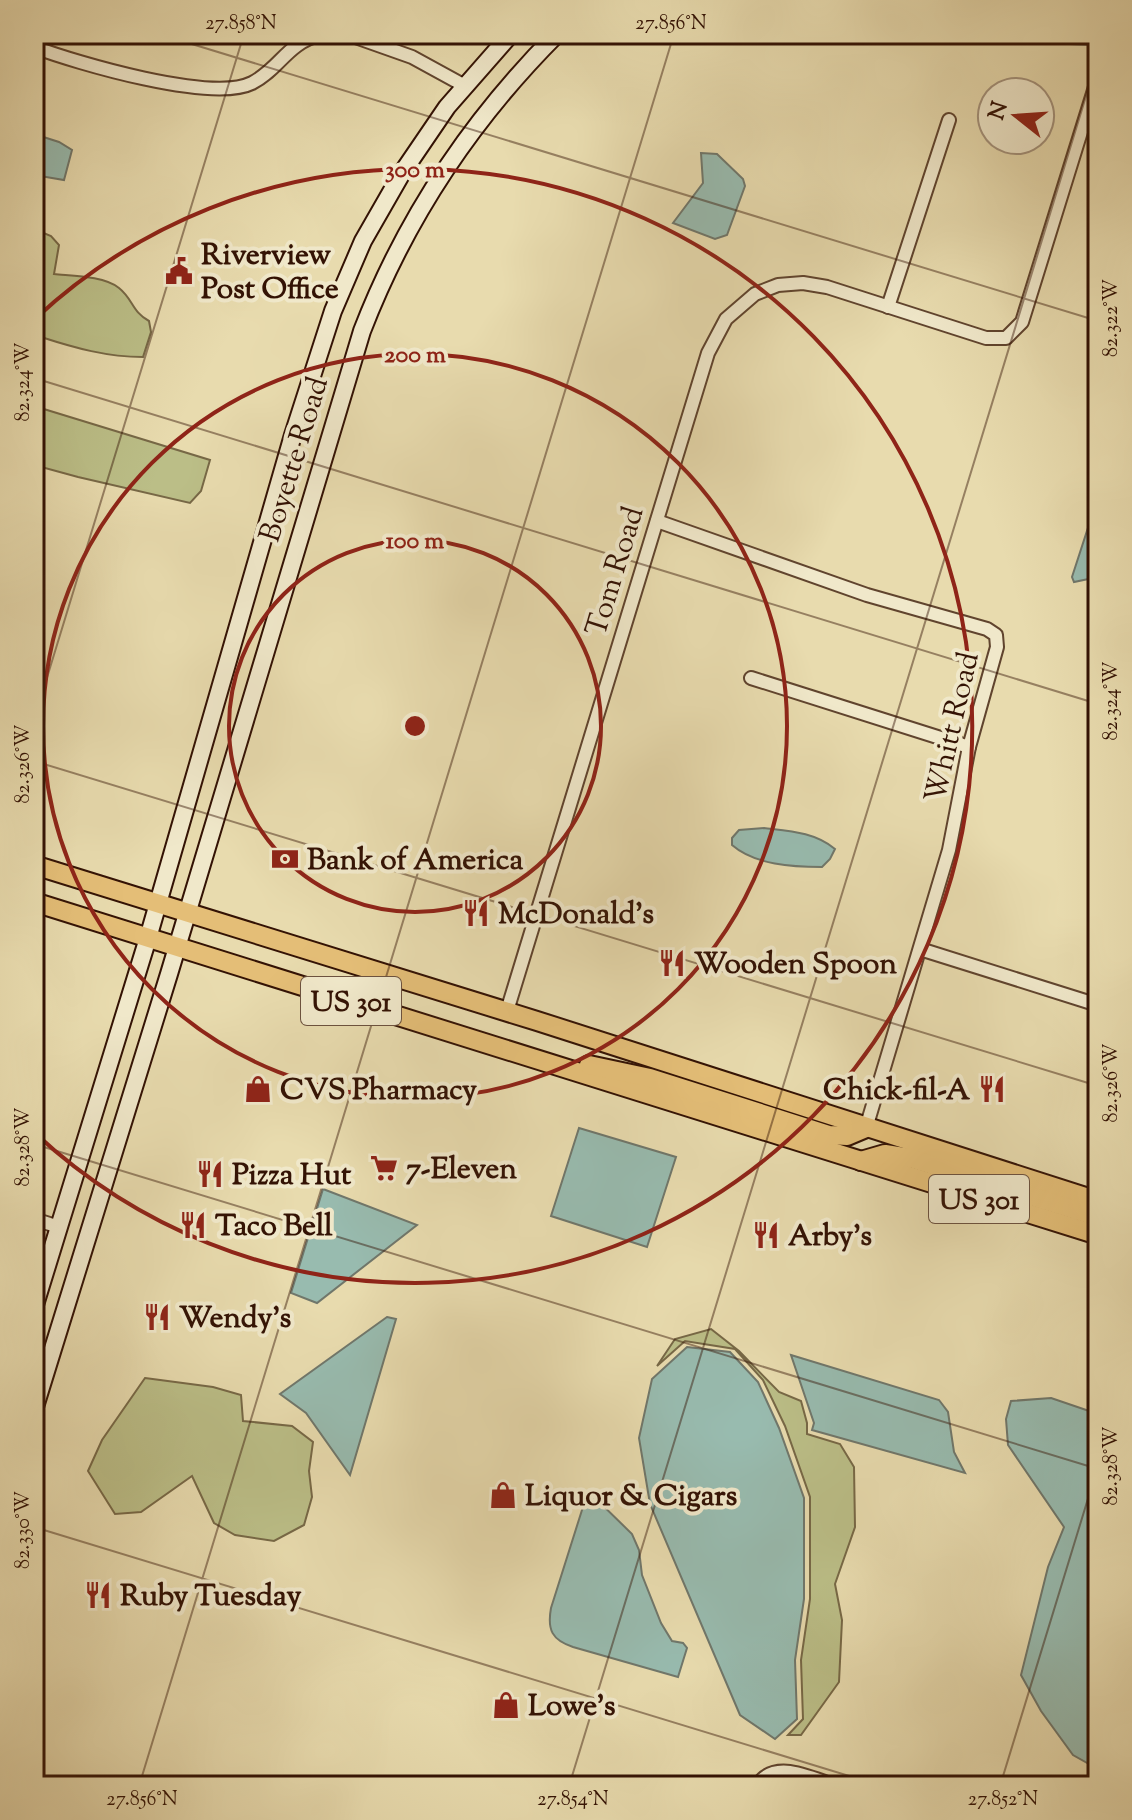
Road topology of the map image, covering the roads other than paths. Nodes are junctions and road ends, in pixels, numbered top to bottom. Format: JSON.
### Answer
{"nodes":[{"id":1,"x":322,"y":34,"type":"edge"},
{"id":2,"x":347,"y":34,"type":"edge"},
{"id":3,"x":511,"y":34,"type":"edge"},
{"id":4,"x":557,"y":34,"type":"edge"},
{"id":5,"x":34,"y":47,"type":"edge"},
{"id":6,"x":1098,"y":77,"type":"edge"},
{"id":7,"x":465,"y":86,"type":"junction"},
{"id":8,"x":949,"y":120,"type":"dead end"},
{"id":9,"x":888,"y":307,"type":"junction"},
{"id":10,"x":657,"y":521,"type":"junction"},
{"id":11,"x":751,"y":678,"type":"dead end"},
{"id":12,"x":969,"y":747,"type":"junction"},
{"id":13,"x":34,"y":865,"type":"edge"},
{"id":14,"x":158,"y":901,"type":"junction"},
{"id":15,"x":34,"y":902,"type":"edge"},
{"id":16,"x":187,"y":911,"type":"junction"},
{"id":17,"x":148,"y":938,"type":"junction"},
{"id":18,"x":177,"y":947,"type":"junction"},
{"id":19,"x":920,"y":949,"type":"junction"},
{"id":20,"x":1098,"y":1005,"type":"edge"},
{"id":21,"x":507,"y":1011,"type":"junction"},
{"id":22,"x":556,"y":1065,"type":"junction"},
{"id":23,"x":866,"y":1128,"type":"junction"},
{"id":24,"x":861,"y":1161,"type":"junction"},
{"id":25,"x":1098,"y":1201,"type":"edge"},
{"id":26,"x":1098,"y":1217,"type":"edge"},
{"id":27,"x":34,"y":1219,"type":"edge"},
{"id":28,"x":59,"y":1227,"type":"junction"},
{"id":29,"x":1098,"y":1235,"type":"edge"},
{"id":30,"x":34,"y":1308,"type":"edge"},
{"id":31,"x":34,"y":1410,"type":"edge"},
{"id":32,"x":757,"y":1786,"type":"edge"},
{"id":33,"x":836,"y":1786,"type":"edge"}],
"edges":[{"from":1,"to":5,"type":"street"},
{"from":2,"to":7,"type":"street"},
{"from":3,"to":7,"type":"main road","name":"Boyette Road"},
{"from":4,"to":16,"type":"main road","name":"Boyette Road"},
{"from":6,"to":9,"type":"street","name":"Tom Road"},
{"from":7,"to":14,"type":"main road","name":"Boyette Road"},
{"from":8,"to":9,"type":"street"},
{"from":9,"to":10,"type":"street","name":"Tom Road"},
{"from":10,"to":12,"type":"street","name":"Whitt Road"},
{"from":10,"to":21,"type":"street","name":"Tom Road"},
{"from":11,"to":12,"type":"street"},
{"from":12,"to":19,"type":"street","name":"Whitt Road"},
{"from":13,"to":14,"type":"main road","number":"US 301"},
{"from":14,"to":16,"type":"main road","number":"US 301"},
{"from":14,"to":17,"type":"main road","name":"Boyette Road"},
{"from":15,"to":17,"type":"main road","number":"US 301"},
{"from":16,"to":18,"type":"main road","name":"Boyette Road"},
{"from":16,"to":21,"type":"main road","number":"US 301"},
{"from":17,"to":18,"type":"main road","number":"US 301"},
{"from":17,"to":28,"type":"main road","name":"Boyette Road"},
{"from":18,"to":22,"type":"main road","number":"US 301"},
{"from":18,"to":31,"type":"main road","name":"Boyette Road"},
{"from":19,"to":20,"type":"street"},
{"from":19,"to":23,"type":"street","name":"Whitt Road"},
{"from":21,"to":23,"type":"main road","number":"US 301"},
{"from":22,"to":23,"type":"main road"},
{"from":22,"to":24,"type":"main road","number":"US 301"},
{"from":23,"to":25,"type":"main road","number":"US 301"},
{"from":24,"to":26,"type":"main road"},
{"from":24,"to":29,"type":"main road","number":"US 301"},
{"from":27,"to":28,"type":"street"},
{"from":28,"to":30,"type":"main road","name":"Boyette Road"},
{"from":32,"to":33,"type":"street"}]}
